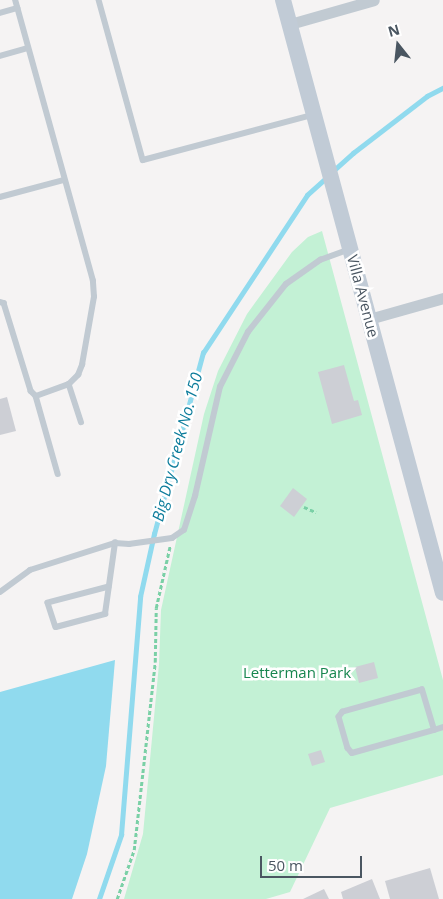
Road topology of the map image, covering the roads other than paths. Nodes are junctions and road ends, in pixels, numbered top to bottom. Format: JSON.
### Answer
{"nodes":[{"id":1,"x":15,"y":0,"type":"edge"},
{"id":2,"x":99,"y":0,"type":"edge"},
{"id":3,"x":283,"y":0,"type":"edge"},
{"id":4,"x":374,"y":0,"type":"edge"},
{"id":5,"x":17,"y":8,"type":"junction"},
{"id":6,"x":0,"y":13,"type":"edge"},
{"id":7,"x":290,"y":24,"type":"junction"},
{"id":8,"x":28,"y":48,"type":"junction"},
{"id":9,"x":0,"y":56,"type":"edge"},
{"id":10,"x":314,"y":114,"type":"junction"},
{"id":11,"x":64,"y":180,"type":"junction"},
{"id":12,"x":0,"y":197,"type":"edge"},
{"id":13,"x":350,"y":249,"type":"junction"},
{"id":14,"x":0,"y":302,"type":"edge"},
{"id":15,"x":442,"y":302,"type":"edge"},
{"id":16,"x":369,"y":319,"type":"junction"},
{"id":17,"x":69,"y":384,"type":"junction"},
{"id":18,"x":36,"y":396,"type":"junction"},
{"id":19,"x":81,"y":422,"type":"dead end"},
{"id":20,"x":58,"y":474,"type":"dead end"},
{"id":21,"x":115,"y":543,"type":"junction"},
{"id":22,"x":108,"y":587,"type":"junction"},
{"id":23,"x":442,"y":587,"type":"edge"},
{"id":24,"x":0,"y":592,"type":"edge"},
{"id":25,"x":443,"y":728,"type":"edge"},
{"id":26,"x":434,"y":730,"type":"junction"}],
"edges":[{"from":1,"to":5,"type":"lane"},
{"from":2,"to":10,"type":"lane"},
{"from":3,"to":7,"type":"main road","name":"Villa Avenue"},
{"from":4,"to":7,"type":"street"},
{"from":5,"to":6,"type":"lane"},
{"from":5,"to":8,"type":"lane"},
{"from":7,"to":10,"type":"main road","name":"Villa Avenue"},
{"from":8,"to":9,"type":"lane"},
{"from":8,"to":11,"type":"lane"},
{"from":10,"to":13,"type":"main road","name":"Villa Avenue"},
{"from":11,"to":12,"type":"lane"},
{"from":11,"to":17,"type":"lane"},
{"from":13,"to":16,"type":"main road","name":"Villa Avenue"},
{"from":13,"to":21,"type":"lane"},
{"from":14,"to":18,"type":"lane"},
{"from":15,"to":16,"type":"street"},
{"from":16,"to":23,"type":"main road","name":"Villa Avenue"},
{"from":17,"to":18,"type":"lane"},
{"from":17,"to":19,"type":"lane"},
{"from":18,"to":20,"type":"lane"},
{"from":21,"to":22,"type":"lane"},
{"from":21,"to":24,"type":"lane"},
{"from":22,"to":22,"type":"lane"},
{"from":25,"to":26,"type":"lane"},
{"from":26,"to":26,"type":"lane"}]}
